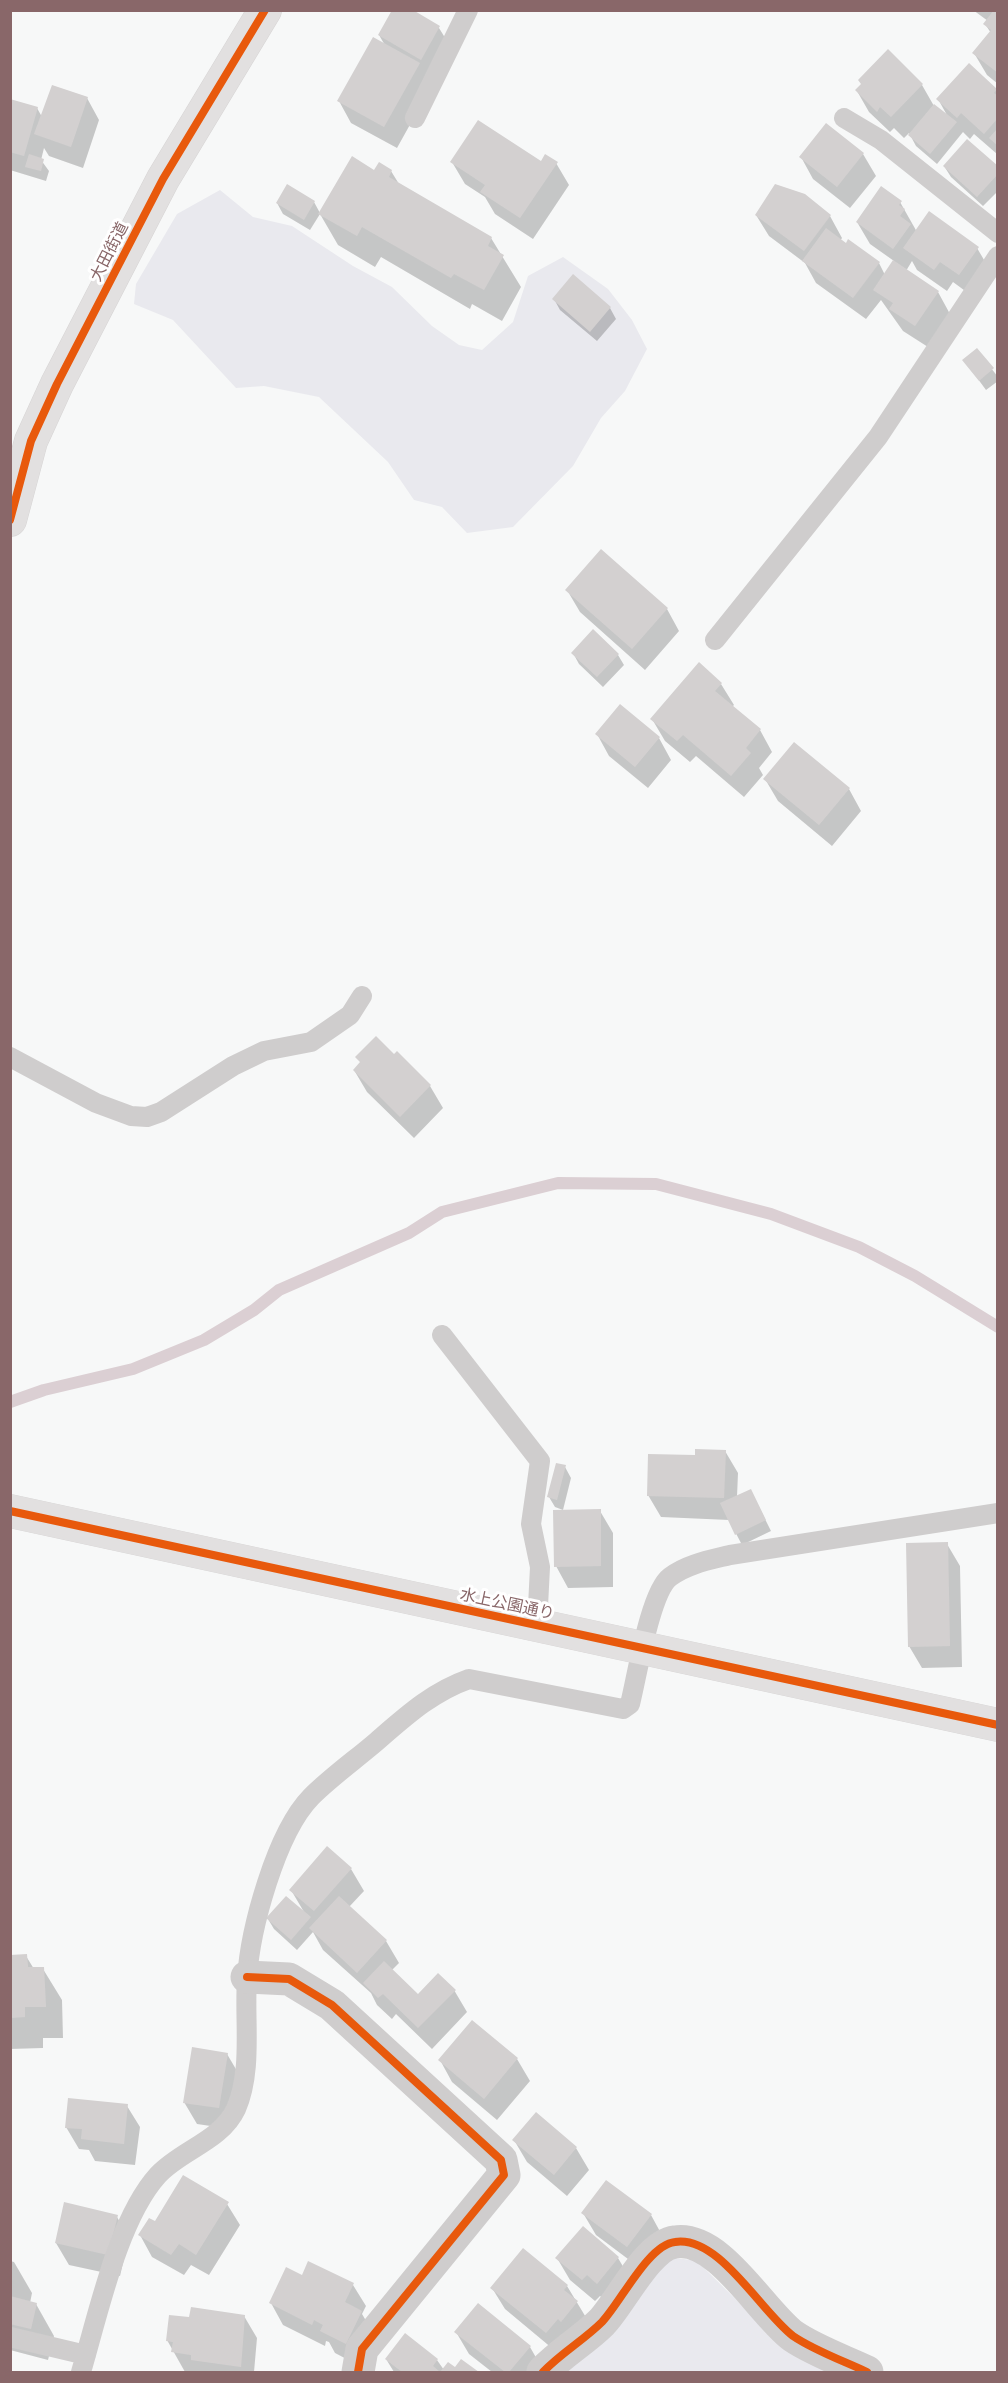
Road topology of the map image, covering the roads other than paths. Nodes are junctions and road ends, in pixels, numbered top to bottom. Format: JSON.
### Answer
{"nodes":[{"id":1,"x":265,"y":10,"type":"edge"},
{"id":2,"x":468,"y":10,"type":"edge"},
{"id":3,"x":415,"y":118,"type":"dead end"},
{"id":4,"x":844,"y":118,"type":"dead end"},
{"id":5,"x":998,"y":232,"type":"edge"},
{"id":6,"x":998,"y":256,"type":"edge"},
{"id":7,"x":10,"y":520,"type":"edge"},
{"id":8,"x":715,"y":640,"type":"dead end"},
{"id":9,"x":362,"y":996,"type":"dead end"},
{"id":10,"x":10,"y":1057,"type":"edge"},
{"id":11,"x":442,"y":1335,"type":"dead end"},
{"id":12,"x":10,"y":1511,"type":"edge"},
{"id":13,"x":998,"y":1513,"type":"edge"},
{"id":14,"x":537,"y":1626,"type":"junction"},
{"id":15,"x":643,"y":1649,"type":"junction"},
{"id":16,"x":998,"y":1725,"type":"edge"},
{"id":17,"x":247,"y":1977,"type":"junction"},
{"id":18,"x":10,"y":2337,"type":"edge"},
{"id":19,"x":84,"y":2364,"type":"edge"},
{"id":20,"x":358,"y":2373,"type":"edge"},
{"id":21,"x":543,"y":2373,"type":"edge"},
{"id":22,"x":867,"y":2373,"type":"edge"}],
"edges":[{"from":1,"to":7,"type":"street","name":"大田街道"},
{"from":2,"to":3,"type":"lane"},
{"from":4,"to":5,"type":"lane"},
{"from":6,"to":8,"type":"lane"},
{"from":9,"to":10,"type":"lane"},
{"from":11,"to":14,"type":"lane"},
{"from":12,"to":14,"type":"street","name":"水上公園通り"},
{"from":13,"to":15,"type":"lane"},
{"from":14,"to":15,"type":"street","name":"水上公園通り"},
{"from":15,"to":16,"type":"street","name":"水上公園通り"},
{"from":15,"to":17,"type":"lane"},
{"from":17,"to":19,"type":"lane"},
{"from":17,"to":20,"type":"street"},
{"from":18,"to":19,"type":"lane"},
{"from":21,"to":22,"type":"street"}]}
